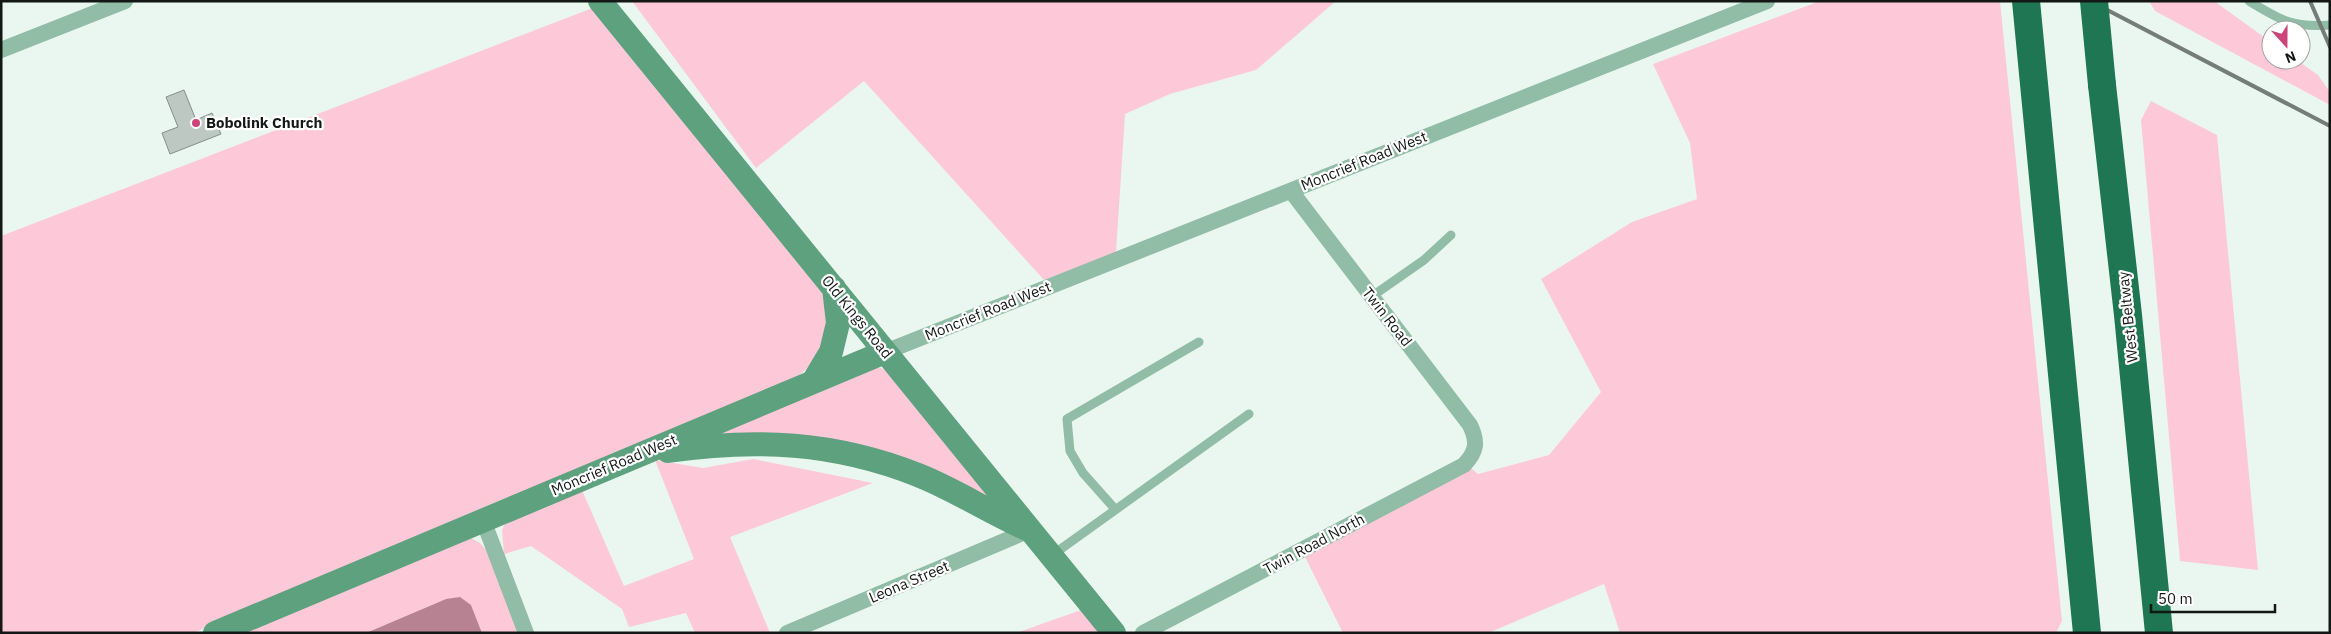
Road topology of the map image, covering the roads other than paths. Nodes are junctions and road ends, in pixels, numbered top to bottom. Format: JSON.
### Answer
{"nodes":[{"id":1,"x":125,"y":1,"type":"edge"},
{"id":2,"x":600,"y":1,"type":"edge"},
{"id":3,"x":1767,"y":1,"type":"edge"},
{"id":4,"x":2026,"y":1,"type":"edge"},
{"id":5,"x":2094,"y":1,"type":"edge"},
{"id":6,"x":2249,"y":1,"type":"edge"},
{"id":7,"x":2330,"y":24,"type":"edge"},
{"id":8,"x":1,"y":50,"type":"edge"},
{"id":9,"x":1291,"y":191,"type":"junction"},
{"id":10,"x":1451,"y":235,"type":"dead end"},
{"id":11,"x":834,"y":288,"type":"junction"},
{"id":12,"x":1371,"y":297,"type":"junction"},
{"id":13,"x":1198,"y":342,"type":"dead end"},
{"id":14,"x":885,"y":352,"type":"junction"},
{"id":15,"x":813,"y":382,"type":"junction"},
{"id":16,"x":1249,"y":414,"type":"dead end"},
{"id":17,"x":1476,"y":445,"type":"joint"},
{"id":18,"x":632,"y":456,"type":"junction"},
{"id":19,"x":1115,"y":509,"type":"junction"},
{"id":20,"x":483,"y":520,"type":"junction"},
{"id":21,"x":1030,"y":530,"type":"junction"},
{"id":22,"x":1051,"y":556,"type":"junction"},
{"id":23,"x":214,"y":633,"type":"edge"},
{"id":24,"x":526,"y":633,"type":"edge"},
{"id":25,"x":787,"y":633,"type":"edge"},
{"id":26,"x":1114,"y":633,"type":"edge"},
{"id":27,"x":1143,"y":633,"type":"edge"},
{"id":28,"x":2087,"y":633,"type":"edge"},
{"id":29,"x":2159,"y":633,"type":"edge"}],
"edges":[{"from":1,"to":8,"type":"street"},
{"from":2,"to":11,"type":"street","name":"Old Kings Road"},
{"from":3,"to":9,"type":"street","name":"Moncrief Road West"},
{"from":4,"to":28,"type":"highway"},
{"from":5,"to":29,"type":"highway","name":"West Beltway","bridge":true},
{"from":6,"to":7,"type":"lane"},
{"from":9,"to":12,"type":"street","name":"Twin Road"},
{"from":9,"to":14,"type":"street","name":"Moncrief Road West"},
{"from":10,"to":12,"type":"lane"},
{"from":11,"to":14,"type":"street","name":"Old Kings Road"},
{"from":11,"to":15,"type":"street"},
{"from":12,"to":17,"type":"street","name":"Twin Road"},
{"from":13,"to":19,"type":"lane"},
{"from":14,"to":15,"type":"street","name":"Moncrief Road West"},
{"from":14,"to":21,"type":"street","name":"Old Kings Road"},
{"from":15,"to":18,"type":"street","name":"Moncrief Road West"},
{"from":16,"to":19,"type":"lane"},
{"from":17,"to":27,"type":"street","name":"Twin Road North"},
{"from":18,"to":20,"type":"street","name":"Moncrief Road West"},
{"from":18,"to":21,"type":"street"},
{"from":19,"to":22,"type":"lane"},
{"from":20,"to":23,"type":"street","name":"Moncrief Road West"},
{"from":20,"to":24,"type":"street"},
{"from":21,"to":22,"type":"street","name":"Old Kings Road"},
{"from":21,"to":25,"type":"street","name":"Leona Street"},
{"from":22,"to":26,"type":"street","name":"Old Kings Road"}]}
